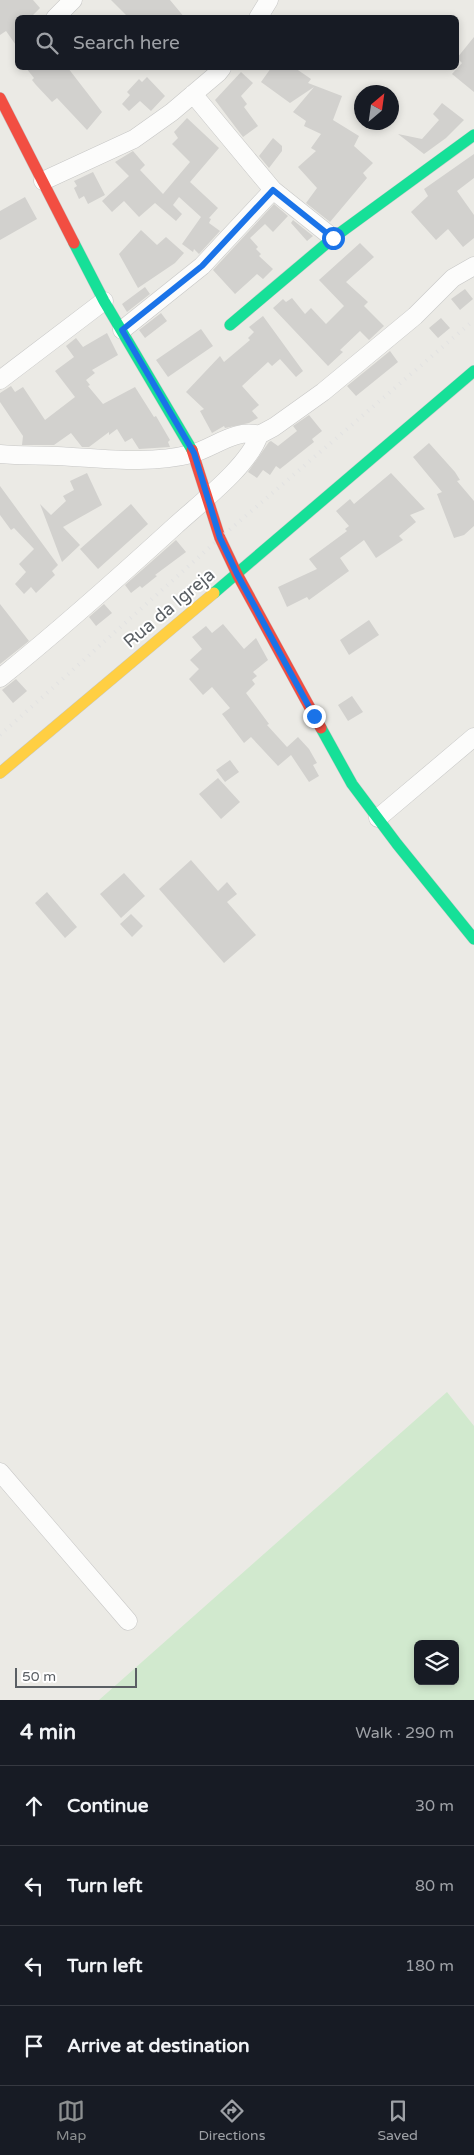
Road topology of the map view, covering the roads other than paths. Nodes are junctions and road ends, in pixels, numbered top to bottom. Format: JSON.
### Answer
{"nodes":[{"id":1,"x":73,"y":0,"type":"edge"},
{"id":2,"x":269,"y":0,"type":"edge"},
{"id":3,"x":58,"y":15,"type":"edge"},
{"id":4,"x":260,"y":15,"type":"edge"},
{"id":5,"x":220,"y":70,"type":"edge"},
{"id":6,"x":193,"y":94,"type":"junction"},
{"id":7,"x":0,"y":98,"type":"edge"},
{"id":8,"x":474,"y":135,"type":"edge"},
{"id":9,"x":44,"y":181,"type":"junction"},
{"id":10,"x":273,"y":190,"type":"junction"},
{"id":11,"x":333,"y":238,"type":"junction"},
{"id":12,"x":474,"y":266,"type":"edge"},
{"id":13,"x":104,"y":302,"type":"junction"},
{"id":14,"x":230,"y":325,"type":"dead end"},
{"id":15,"x":122,"y":330,"type":"junction"},
{"id":16,"x":474,"y":371,"type":"edge"},
{"id":17,"x":0,"y":380,"type":"edge"},
{"id":18,"x":259,"y":434,"type":"junction"},
{"id":19,"x":194,"y":453,"type":"junction"},
{"id":20,"x":0,"y":454,"type":"edge"},
{"id":21,"x":209,"y":496,"type":"junction"},
{"id":22,"x":237,"y":574,"type":"junction"},
{"id":23,"x":0,"y":678,"type":"edge"},
{"id":24,"x":474,"y":737,"type":"edge"},
{"id":25,"x":0,"y":774,"type":"edge"},
{"id":26,"x":378,"y":818,"type":"junction"},
{"id":27,"x":474,"y":939,"type":"edge"},
{"id":28,"x":0,"y":1472,"type":"edge"},
{"id":29,"x":128,"y":1621,"type":"dead end"}],
"edges":[{"from":1,"to":3,"type":"street"},
{"from":2,"to":4,"type":"street"},
{"from":5,"to":6,"type":"street"},
{"from":6,"to":9,"type":"street"},
{"from":6,"to":10,"type":"street"},
{"from":7,"to":9,"type":"street"},
{"from":8,"to":11,"type":"street"},
{"from":9,"to":13,"type":"street"},
{"from":10,"to":11,"type":"street"},
{"from":10,"to":15,"type":"street"},
{"from":11,"to":14,"type":"street"},
{"from":12,"to":18,"type":"street"},
{"from":13,"to":15,"type":"street"},
{"from":13,"to":17,"type":"street"},
{"from":15,"to":19,"type":"street"},
{"from":16,"to":22,"type":"street","name":"Rua da Igreja"},
{"from":18,"to":19,"type":"street"},
{"from":18,"to":21,"type":"street"},
{"from":19,"to":20,"type":"street"},
{"from":19,"to":21,"type":"street"},
{"from":21,"to":22,"type":"street"},
{"from":21,"to":23,"type":"street"},
{"from":22,"to":25,"type":"street","name":"Rua da Igreja"},
{"from":22,"to":26,"type":"street"},
{"from":24,"to":26,"type":"street"},
{"from":26,"to":27,"type":"street"},
{"from":28,"to":29,"type":"street"}]}
